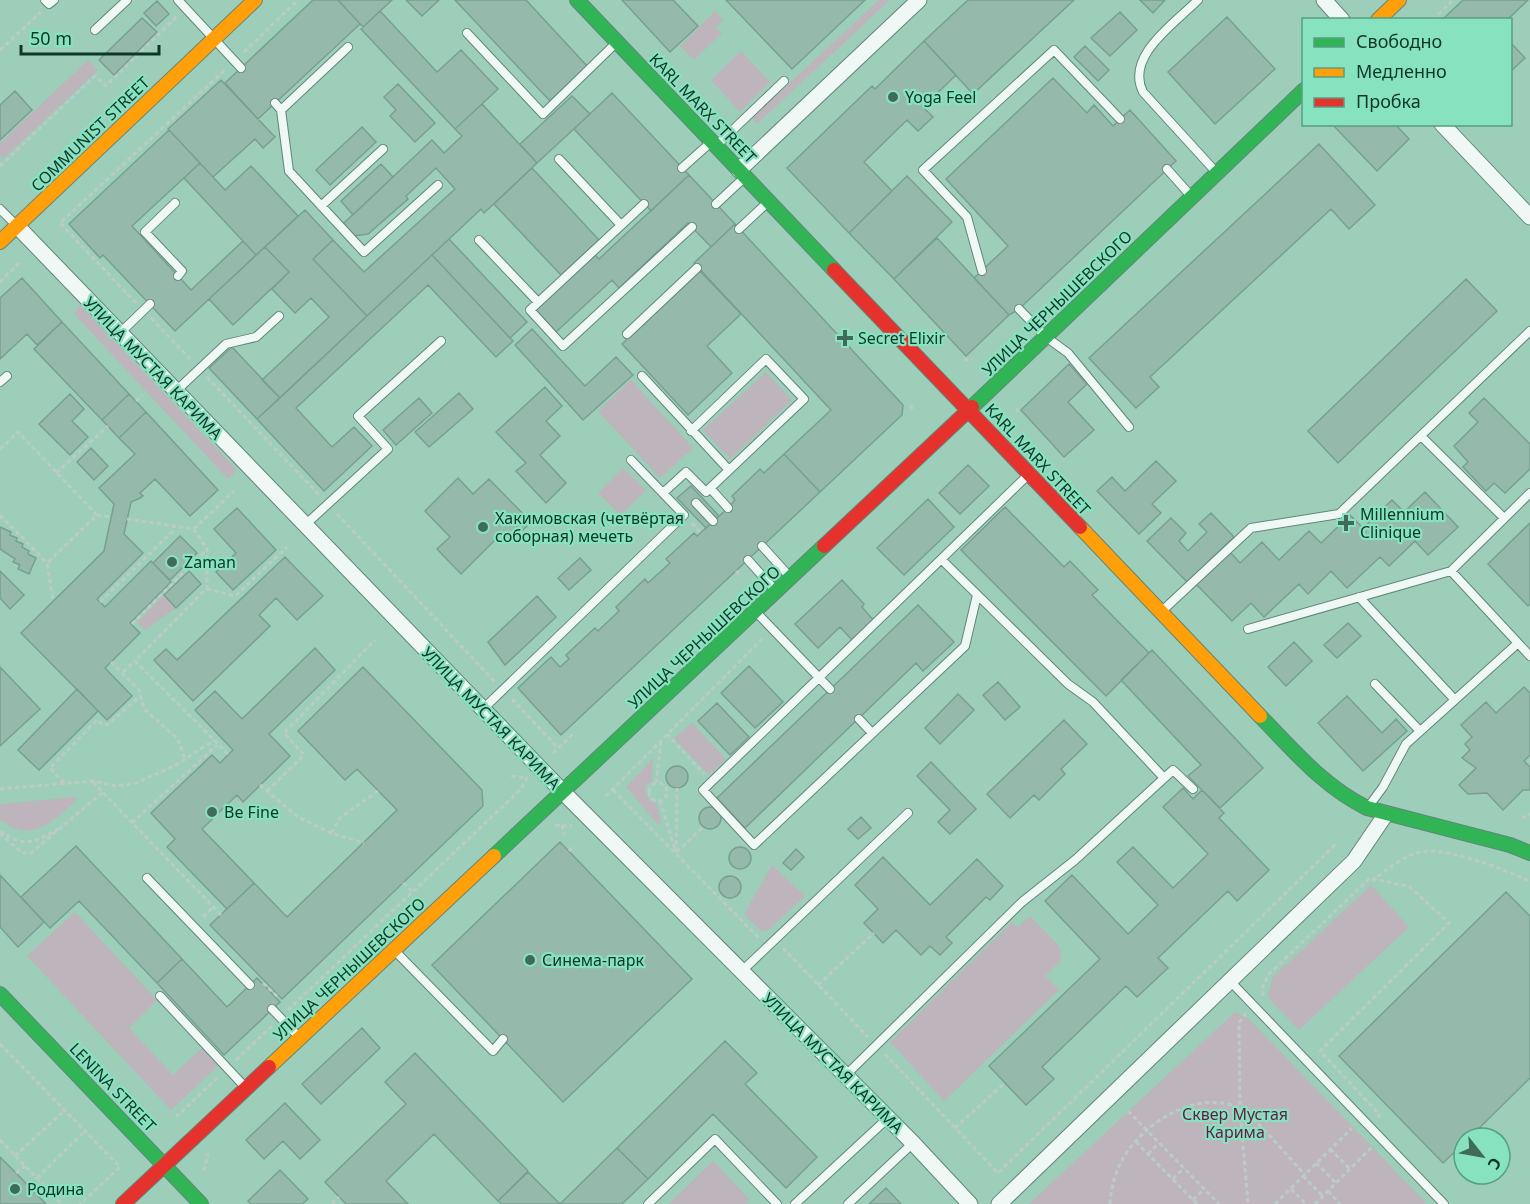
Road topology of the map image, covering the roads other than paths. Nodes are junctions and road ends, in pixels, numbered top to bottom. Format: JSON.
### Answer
{"nodes":[{"id":1,"x":127,"y":0,"type":"edge"},
{"id":2,"x":178,"y":0,"type":"edge"},
{"id":3,"x":255,"y":0,"type":"edge"},
{"id":4,"x":577,"y":0,"type":"edge"},
{"id":5,"x":919,"y":0,"type":"edge"},
{"id":6,"x":1198,"y":0,"type":"edge"},
{"id":7,"x":1324,"y":0,"type":"edge"},
{"id":8,"x":1399,"y":0,"type":"edge"},
{"id":9,"x":1340,"y":18,"type":"edge"},
{"id":10,"x":1380,"y":18,"type":"edge"},
{"id":11,"x":95,"y":30,"type":"dead end"},
{"id":12,"x":467,"y":33,"type":"dead end"},
{"id":13,"x":214,"y":39,"type":"junction"},
{"id":14,"x":617,"y":42,"type":"junction"},
{"id":15,"x":348,"y":47,"type":"dead end"},
{"id":16,"x":241,"y":68,"type":"dead end"},
{"id":17,"x":784,"y":81,"type":"dead end"},
{"id":18,"x":1302,"y":92,"type":"edge"},
{"id":19,"x":275,"y":103,"type":"dead end"},
{"id":20,"x":281,"y":110,"type":"junction"},
{"id":21,"x":1120,"y":119,"type":"dead end"},
{"id":22,"x":1444,"y":126,"type":"edge"},
{"id":23,"x":714,"y":143,"type":"junction"},
{"id":24,"x":382,"y":149,"type":"dead end"},
{"id":25,"x":559,"y":159,"type":"dead end"},
{"id":26,"x":682,"y":168,"type":"dead end"},
{"id":27,"x":1167,"y":170,"type":"dead end"},
{"id":28,"x":743,"y":173,"type":"junction"},
{"id":29,"x":1217,"y":173,"type":"junction"},
{"id":30,"x":438,"y":185,"type":"dead end"},
{"id":31,"x":1192,"y":197,"type":"junction"},
{"id":32,"x":769,"y":201,"type":"junction"},
{"id":33,"x":175,"y":203,"type":"dead end"},
{"id":34,"x":644,"y":204,"type":"dead end"},
{"id":35,"x":716,"y":204,"type":"dead end"},
{"id":36,"x":321,"y":206,"type":"junction"},
{"id":37,"x":0,"y":209,"type":"edge"},
{"id":38,"x":1530,"y":217,"type":"edge"},
{"id":39,"x":621,"y":225,"type":"junction"},
{"id":40,"x":17,"y":226,"type":"junction"},
{"id":41,"x":692,"y":226,"type":"dead end"},
{"id":42,"x":739,"y":229,"type":"dead end"},
{"id":43,"x":479,"y":240,"type":"dead end"},
{"id":44,"x":0,"y":242,"type":"edge"},
{"id":45,"x":698,"y":268,"type":"dead end"},
{"id":46,"x":982,"y":271,"type":"dead end"},
{"id":47,"x":178,"y":276,"type":"dead end"},
{"id":48,"x":538,"y":302,"type":"junction"},
{"id":49,"x":147,"y":307,"type":"road end"},
{"id":50,"x":1019,"y":309,"type":"dead end"},
{"id":51,"x":279,"y":316,"type":"dead end"},
{"id":52,"x":1530,"y":331,"type":"edge"},
{"id":53,"x":120,"y":333,"type":"junction"},
{"id":54,"x":627,"y":334,"type":"dead end"},
{"id":55,"x":1046,"y":337,"type":"junction"},
{"id":56,"x":441,"y":341,"type":"dead end"},
{"id":57,"x":7,"y":376,"type":"dead end"},
{"id":58,"x":642,"y":376,"type":"dead end"},
{"id":59,"x":0,"y":382,"type":"edge"},
{"id":60,"x":176,"y":391,"type":"junction"},
{"id":61,"x":969,"y":410,"type":"junction"},
{"id":62,"x":1129,"y":427,"type":"dead end"},
{"id":63,"x":691,"y":431,"type":"junction"},
{"id":64,"x":1422,"y":437,"type":"junction"},
{"id":65,"x":631,"y":460,"type":"dead end"},
{"id":66,"x":729,"y":470,"type":"junction"},
{"id":67,"x":1029,"y":474,"type":"junction"},
{"id":68,"x":710,"y":488,"type":"junction"},
{"id":69,"x":663,"y":493,"type":"junction"},
{"id":70,"x":1530,"y":493,"type":"edge"},
{"id":71,"x":696,"y":503,"type":"dead end"},
{"id":72,"x":728,"y":508,"type":"dead end"},
{"id":73,"x":1504,"y":518,"type":"junction"},
{"id":74,"x":713,"y":521,"type":"dead end"},
{"id":75,"x":305,"y":525,"type":"junction"},
{"id":76,"x":762,"y":546,"type":"dead end"},
{"id":77,"x":748,"y":560,"type":"dead end"},
{"id":78,"x":942,"y":560,"type":"junction"},
{"id":79,"x":1451,"y":571,"type":"junction"},
{"id":80,"x":791,"y":578,"type":"junction"},
{"id":81,"x":776,"y":591,"type":"junction"},
{"id":82,"x":978,"y":595,"type":"junction"},
{"id":83,"x":1359,"y":597,"type":"junction"},
{"id":84,"x":755,"y":611,"type":"junction"},
{"id":85,"x":1161,"y":612,"type":"junction"},
{"id":86,"x":1248,"y":629,"type":"dead end"},
{"id":87,"x":1518,"y":643,"type":"junction"},
{"id":88,"x":1530,"y":656,"type":"edge"},
{"id":89,"x":819,"y":678,"type":"junction"},
{"id":90,"x":1375,"y":684,"type":"dead end"},
{"id":91,"x":830,"y":689,"type":"dead end"},
{"id":92,"x":1455,"y":700,"type":"junction"},
{"id":93,"x":483,"y":709,"type":"junction"},
{"id":94,"x":859,"y":719,"type":"dead end"},
{"id":95,"x":1420,"y":731,"type":"junction"},
{"id":96,"x":872,"y":733,"type":"junction"},
{"id":97,"x":1164,"y":778,"type":"junction"},
{"id":98,"x":1193,"y":789,"type":"dead end"},
{"id":99,"x":563,"y":792,"type":"junction"},
{"id":100,"x":1368,"y":808,"type":"junction"},
{"id":101,"x":908,"y":813,"type":"dead end"},
{"id":102,"x":1386,"y":814,"type":"junction"},
{"id":103,"x":1530,"y":853,"type":"edge"},
{"id":104,"x":147,"y":878,"type":"dead end"},
{"id":105,"x":394,"y":950,"type":"junction"},
{"id":106,"x":742,"y":971,"type":"junction"},
{"id":107,"x":1230,"y":981,"type":"junction"},
{"id":108,"x":250,"y":985,"type":"dead end"},
{"id":109,"x":0,"y":994,"type":"edge"},
{"id":110,"x":160,"y":996,"type":"dead end"},
{"id":111,"x":272,"y":1009,"type":"dead end"},
{"id":112,"x":300,"y":1038,"type":"junction"},
{"id":113,"x":503,"y":1039,"type":"dead end"},
{"id":114,"x":846,"y":1075,"type":"junction"},
{"id":115,"x":246,"y":1088,"type":"junction"},
{"id":116,"x":888,"y":1118,"type":"junction"},
{"id":117,"x":913,"y":1143,"type":"junction"},
{"id":118,"x":164,"y":1165,"type":"junction"},
{"id":119,"x":123,"y":1204,"type":"edge"},
{"id":120,"x":201,"y":1204,"type":"edge"},
{"id":121,"x":648,"y":1204,"type":"edge"},
{"id":122,"x":777,"y":1204,"type":"edge"},
{"id":123,"x":795,"y":1204,"type":"edge"},
{"id":124,"x":848,"y":1204,"type":"edge"},
{"id":125,"x":970,"y":1204,"type":"edge"},
{"id":126,"x":999,"y":1204,"type":"edge"},
{"id":127,"x":1444,"y":1204,"type":"edge"}],
"edges":[{"from":1,"to":11,"type":"lane"},
{"from":2,"to":13,"type":"lane"},
{"from":3,"to":13,"type":"street","name":"COMMUNIST STREET"},
{"from":4,"to":14,"type":"street","name":"KARL MARX STREET"},
{"from":5,"to":28,"type":"street"},
{"from":6,"to":29,"type":"lane"},
{"from":7,"to":9,"type":"street"},
{"from":8,"to":10,"type":"street"},
{"from":12,"to":14,"type":"lane"},
{"from":13,"to":16,"type":"lane"},
{"from":13,"to":40,"type":"street","name":"COMMUNIST STREET"},
{"from":14,"to":23,"type":"street","name":"KARL MARX STREET"},
{"from":15,"to":20,"type":"lane"},
{"from":17,"to":23,"type":"lane"},
{"from":18,"to":29,"type":"street","name":"УЛИЦА ЧЕРНЫШЕВСКОГО"},
{"from":19,"to":20,"type":"lane"},
{"from":20,"to":36,"type":"lane"},
{"from":21,"to":46,"type":"lane"},
{"from":22,"to":38,"type":"street"},
{"from":23,"to":26,"type":"lane"},
{"from":23,"to":28,"type":"street","name":"KARL MARX STREET"},
{"from":24,"to":36,"type":"lane"},
{"from":25,"to":39,"type":"lane"},
{"from":27,"to":31,"type":"lane"},
{"from":28,"to":32,"type":"street","name":"KARL MARX STREET"},
{"from":28,"to":35,"type":"lane"},
{"from":29,"to":31,"type":"street","name":"УЛИЦА ЧЕРНЫШЕВСКОГО"},
{"from":30,"to":36,"type":"lane"},
{"from":31,"to":55,"type":"street","name":"УЛИЦА ЧЕРНЫШЕВСКОГО"},
{"from":32,"to":42,"type":"lane"},
{"from":32,"to":61,"type":"street","name":"KARL MARX STREET"},
{"from":33,"to":47,"type":"lane"},
{"from":34,"to":39,"type":"lane"},
{"from":37,"to":40,"type":"lane"},
{"from":39,"to":48,"type":"lane"},
{"from":40,"to":44,"type":"street","name":"COMMUNIST STREET"},
{"from":40,"to":53,"type":"street","name":"УЛИЦА МУСТАЯ КАРИМА"},
{"from":41,"to":48,"type":"lane"},
{"from":43,"to":48,"type":"lane"},
{"from":45,"to":54,"type":"lane"},
{"from":49,"to":53,"type":"lane"},
{"from":50,"to":55,"type":"lane"},
{"from":51,"to":60,"type":"lane"},
{"from":52,"to":64,"type":"lane"},
{"from":53,"to":60,"type":"street","name":"УЛИЦА МУСТАЯ КАРИМА"},
{"from":55,"to":61,"type":"street","name":"УЛИЦА ЧЕРНЫШЕВСКОГО"},
{"from":55,"to":62,"type":"lane"},
{"from":56,"to":75,"type":"lane"},
{"from":57,"to":59,"type":"lane"},
{"from":58,"to":63,"type":"lane"},
{"from":60,"to":75,"type":"street","name":"УЛИЦА МУСТАЯ КАРИМА"},
{"from":61,"to":67,"type":"street","name":"KARL MARX STREET"},
{"from":61,"to":80,"type":"street","name":"УЛИЦА ЧЕРНЫШЕВСКОГО"},
{"from":63,"to":66,"type":"lane"},
{"from":63,"to":66,"type":"lane"},
{"from":64,"to":73,"type":"lane"},
{"from":64,"to":85,"type":"lane"},
{"from":65,"to":69,"type":"lane"},
{"from":66,"to":68,"type":"lane"},
{"from":67,"to":78,"type":"lane"},
{"from":67,"to":85,"type":"street","name":"KARL MARX STREET"},
{"from":68,"to":69,"type":"lane"},
{"from":68,"to":72,"type":"lane"},
{"from":69,"to":93,"type":"lane"},
{"from":70,"to":73,"type":"lane"},
{"from":71,"to":74,"type":"lane"},
{"from":73,"to":79,"type":"lane"},
{"from":75,"to":93,"type":"street","name":"УЛИЦА МУСТАЯ КАРИМА"},
{"from":76,"to":80,"type":"lane"},
{"from":77,"to":81,"type":"lane"},
{"from":78,"to":82,"type":"lane"},
{"from":78,"to":89,"type":"lane"},
{"from":79,"to":83,"type":"lane"},
{"from":79,"to":87,"type":"lane"},
{"from":80,"to":81,"type":"street","name":"УЛИЦА ЧЕРНЫШЕВСКОГО"},
{"from":81,"to":84,"type":"street","name":"УЛИЦА ЧЕРНЫШЕВСКОГО"},
{"from":82,"to":96,"type":"lane"},
{"from":82,"to":97,"type":"lane"},
{"from":83,"to":86,"type":"lane"},
{"from":83,"to":92,"type":"lane"},
{"from":84,"to":89,"type":"lane"},
{"from":84,"to":99,"type":"street","name":"УЛИЦА ЧЕРНЫШЕВСКОГО"},
{"from":85,"to":100,"type":"street","name":"KARL MARX STREET"},
{"from":87,"to":88,"type":"lane"},
{"from":87,"to":92,"type":"lane"},
{"from":89,"to":91,"type":"lane"},
{"from":89,"to":96,"type":"lane"},
{"from":90,"to":95,"type":"lane"},
{"from":92,"to":95,"type":"lane"},
{"from":93,"to":99,"type":"street","name":"УЛИЦА МУСТАЯ КАРИМА"},
{"from":94,"to":96,"type":"lane"},
{"from":95,"to":100,"type":"lane"},
{"from":97,"to":98,"type":"lane"},
{"from":97,"to":114,"type":"lane"},
{"from":99,"to":105,"type":"street","name":"УЛИЦА ЧЕРНЫШЕВСКОГО"},
{"from":99,"to":106,"type":"street","name":"УЛИЦА МУСТАЯ КАРИМА"},
{"from":100,"to":102,"type":"street","name":"KARL MARX STREET"},
{"from":101,"to":106,"type":"lane"},
{"from":102,"to":103,"type":"street","name":"KARL MARX STREET"},
{"from":102,"to":107,"type":"street"},
{"from":104,"to":108,"type":"lane"},
{"from":105,"to":112,"type":"street","name":"УЛИЦА ЧЕРНЫШЕВСКОГО"},
{"from":105,"to":113,"type":"lane"},
{"from":106,"to":114,"type":"street","name":"УЛИЦА МУСТАЯ КАРИМА"},
{"from":107,"to":126,"type":"street"},
{"from":107,"to":127,"type":"lane"},
{"from":109,"to":118,"type":"street","name":"LENINA STREET"},
{"from":110,"to":115,"type":"lane"},
{"from":111,"to":112,"type":"lane"},
{"from":112,"to":115,"type":"street","name":"УЛИЦА ЧЕРНЫШЕВСКОГО"},
{"from":114,"to":116,"type":"street","name":"УЛИЦА МУСТАЯ КАРИМА"},
{"from":115,"to":118,"type":"street","name":"УЛИЦА ЧЕРНЫШЕВСКОГО"},
{"from":116,"to":117,"type":"street","name":"УЛИЦА МУСТАЯ КАРИМА"},
{"from":116,"to":123,"type":"lane"},
{"from":117,"to":124,"type":"lane"},
{"from":117,"to":125,"type":"street","name":"УЛИЦА МУСТАЯ КАРИМА"},
{"from":118,"to":119,"type":"street","name":"УЛИЦА ЧЕРНЫШЕВСКОГО"},
{"from":118,"to":120,"type":"street","name":"LENINA STREET"},
{"from":121,"to":122,"type":"lane"}]}
